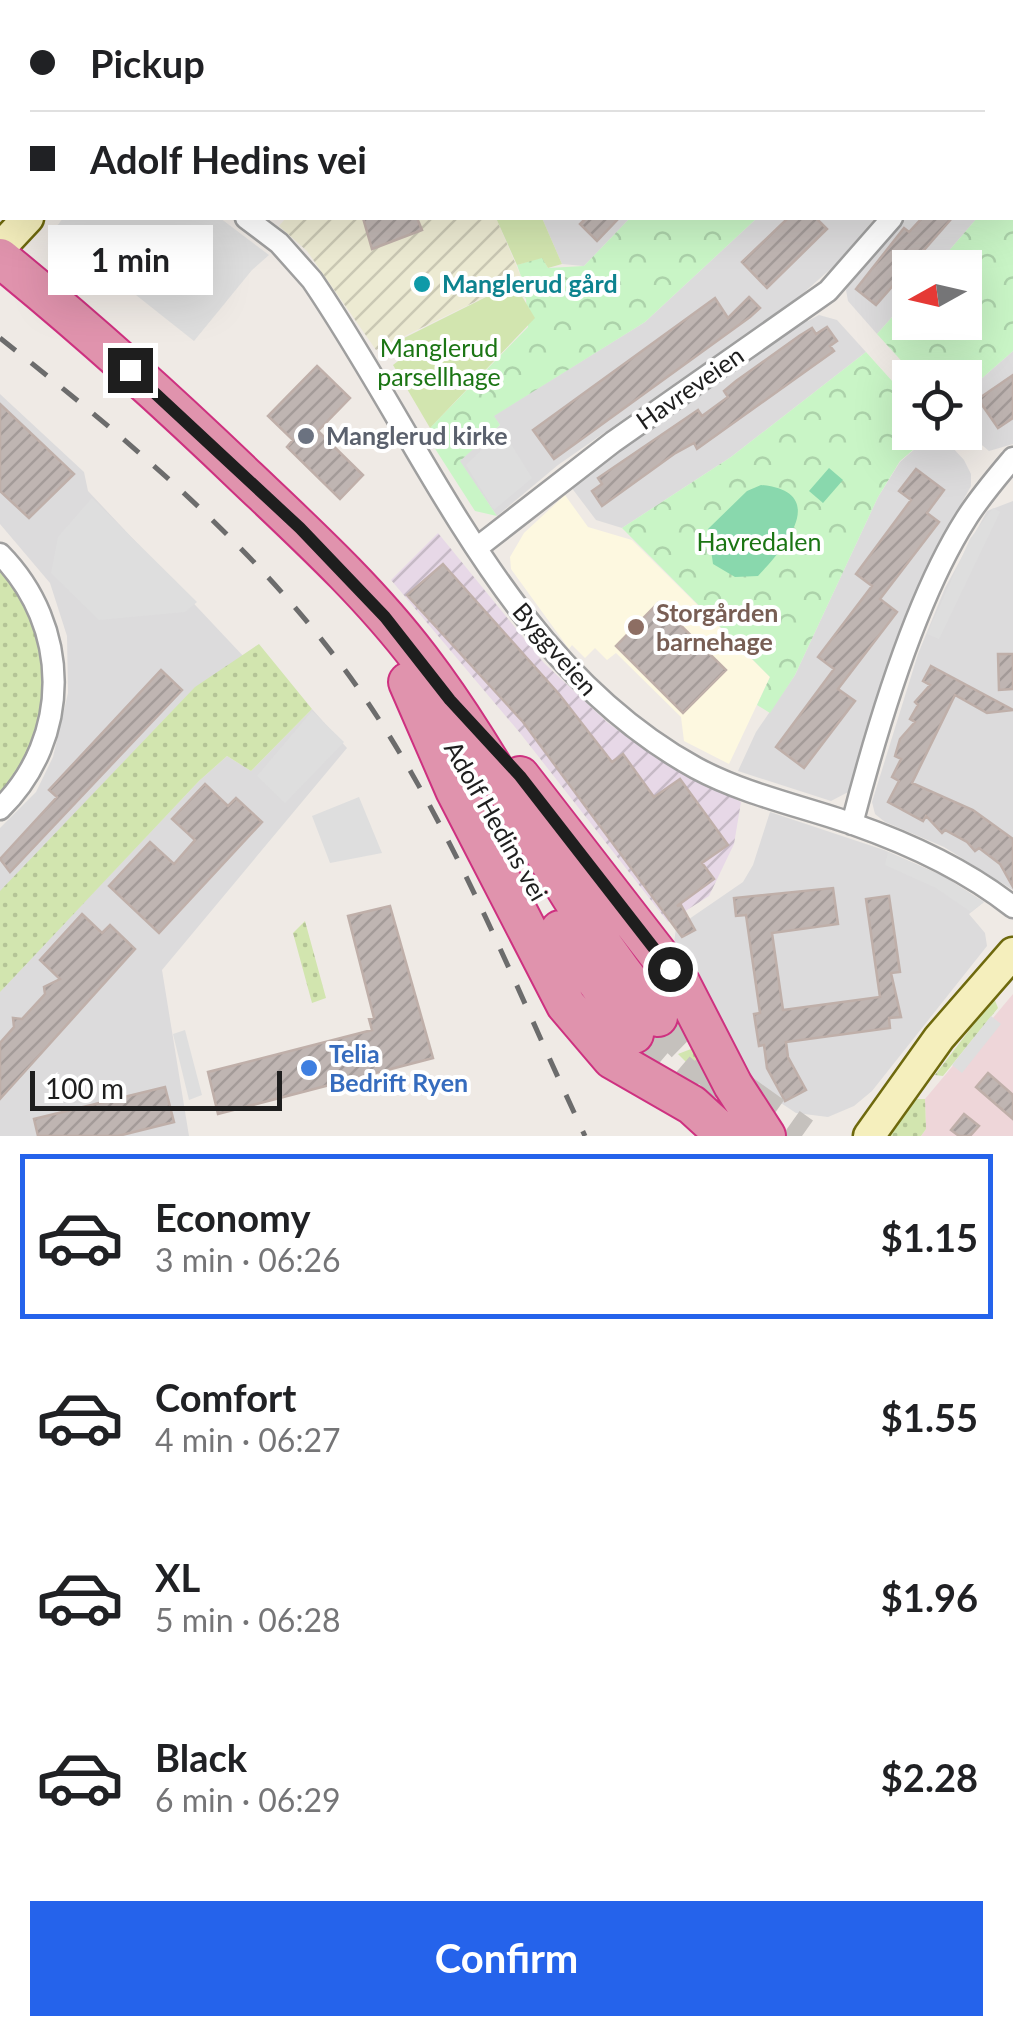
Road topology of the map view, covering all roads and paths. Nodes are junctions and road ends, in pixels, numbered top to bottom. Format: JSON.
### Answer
{"nodes":[{"id":1,"x":249,"y":220,"type":"edge"},
{"id":2,"x":890,"y":220,"type":"edge"},
{"id":3,"x":11,"y":239,"type":"edge"},
{"id":4,"x":0,"y":286,"type":"edge"},
{"id":5,"x":1013,"y":458,"type":"edge"},
{"id":6,"x":1004,"y":481,"type":"edge"},
{"id":7,"x":478,"y":547,"type":"junction"},
{"id":8,"x":0,"y":554,"type":"edge"},
{"id":9,"x":408,"y":682,"type":"junction"},
{"id":10,"x":450,"y":700,"type":"junction"},
{"id":11,"x":0,"y":809,"type":"edge"},
{"id":12,"x":852,"y":824,"type":"junction"},
{"id":13,"x":1013,"y":907,"type":"edge"},
{"id":14,"x":1013,"y":953,"type":"edge"},
{"id":15,"x":874,"y":1133,"type":"edge"},
{"id":16,"x":726,"y":1136,"type":"edge"},
{"id":17,"x":766,"y":1136,"type":"edge"}],
"edges":[{"from":1,"to":7,"type":"street","name":"Byggveien"},
{"from":2,"to":7,"type":"street","name":"Havreveien"},
{"from":3,"to":10,"type":"highway","name":"Adolf Hedins vei"},
{"from":4,"to":9,"type":"highway","name":"Adolf Hedins vei"},
{"from":5,"to":6,"type":"street"},
{"from":6,"to":12,"type":"street"},
{"from":7,"to":12,"type":"street","name":"Byggveien"},
{"from":8,"to":11,"type":"street"},
{"from":9,"to":10,"type":"highway","name":"Adolf Hedins vei"},
{"from":9,"to":16,"type":"highway"},
{"from":10,"to":17,"type":"highway"},
{"from":12,"to":13,"type":"street","name":"Byggveien"},
{"from":14,"to":15,"type":"main road"}]}
